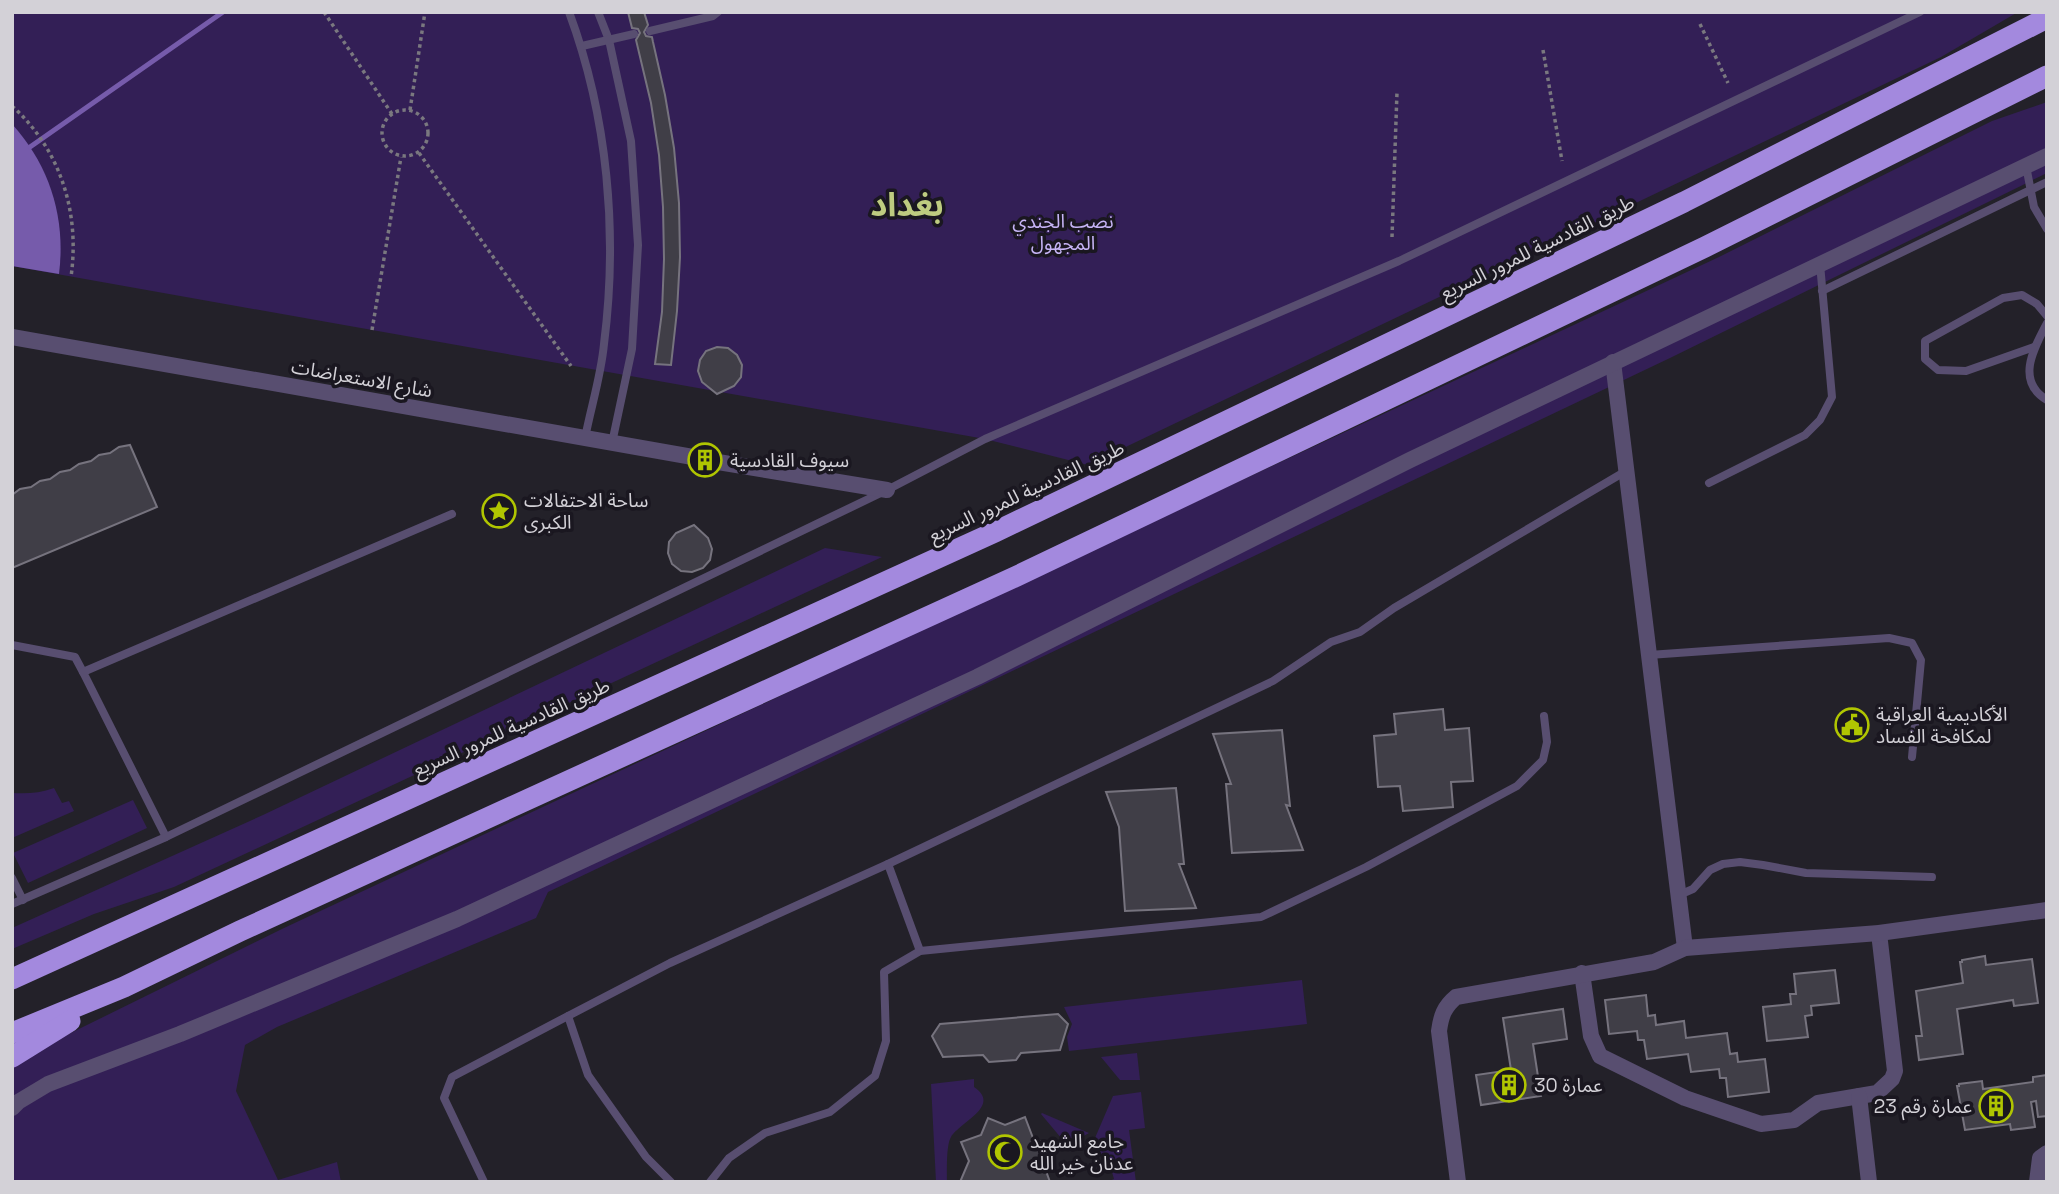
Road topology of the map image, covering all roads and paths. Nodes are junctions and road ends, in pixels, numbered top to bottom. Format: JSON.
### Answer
{"nodes":[{"id":1,"x":324,"y":12,"type":"edge"},
{"id":2,"x":425,"y":12,"type":"edge"},
{"id":3,"x":569,"y":12,"type":"edge"},
{"id":4,"x":598,"y":12,"type":"edge"},
{"id":5,"x":718,"y":12,"type":"edge"},
{"id":6,"x":1920,"y":12,"type":"edge"},
{"id":7,"x":2047,"y":18,"type":"edge"},
{"id":8,"x":1700,"y":24,"type":"dead end"},
{"id":9,"x":650,"y":30,"type":"dead end"},
{"id":10,"x":634,"y":34,"type":"dead end"},
{"id":11,"x":609,"y":40,"type":"junction"},
{"id":12,"x":582,"y":46,"type":"junction"},
{"id":13,"x":1543,"y":50,"type":"dead end"},
{"id":14,"x":2047,"y":76,"type":"edge"},
{"id":15,"x":1728,"y":83,"type":"dead end"},
{"id":16,"x":1398,"y":92,"type":"dead end"},
{"id":17,"x":12,"y":106,"type":"edge"},
{"id":18,"x":410,"y":110,"type":"junction"},
{"id":19,"x":392,"y":114,"type":"junction"},
{"id":20,"x":419,"y":153,"type":"junction"},
{"id":21,"x":2047,"y":156,"type":"edge"},
{"id":22,"x":401,"y":157,"type":"junction"},
{"id":23,"x":1562,"y":161,"type":"dead end"},
{"id":24,"x":2025,"y":166,"type":"junction"},
{"id":25,"x":2047,"y":182,"type":"edge"},
{"id":26,"x":2031,"y":189,"type":"junction"},
{"id":27,"x":2047,"y":229,"type":"edge"},
{"id":28,"x":1392,"y":237,"type":"dead end"},
{"id":29,"x":1821,"y":264,"type":"junction"},
{"id":30,"x":71,"y":276,"type":"dead end"},
{"id":31,"x":1822,"y":291,"type":"junction"},
{"id":32,"x":2047,"y":316,"type":"edge"},
{"id":33,"x":2047,"y":323,"type":"edge"},
{"id":34,"x":372,"y":330,"type":"dead end"},
{"id":35,"x":12,"y":337,"type":"edge"},
{"id":36,"x":2034,"y":347,"type":"junction"},
{"id":37,"x":1614,"y":362,"type":"junction"},
{"id":38,"x":571,"y":366,"type":"dead end"},
{"id":39,"x":2047,"y":401,"type":"edge"},
{"id":40,"x":585,"y":438,"type":"junction"},
{"id":41,"x":612,"y":443,"type":"junction"},
{"id":42,"x":1627,"y":470,"type":"junction"},
{"id":43,"x":1709,"y":483,"type":"dead end"},
{"id":44,"x":887,"y":490,"type":"junction"},
{"id":45,"x":452,"y":514,"type":"dead end"},
{"id":46,"x":12,"y":645,"type":"edge"},
{"id":47,"x":1649,"y":655,"type":"junction"},
{"id":48,"x":83,"y":672,"type":"junction"},
{"id":49,"x":1544,"y":716,"type":"dead end"},
{"id":50,"x":1912,"y":757,"type":"dead end"},
{"id":51,"x":166,"y":837,"type":"junction"},
{"id":52,"x":888,"y":864,"type":"junction"},
{"id":53,"x":1932,"y":877,"type":"dead end"},
{"id":54,"x":12,"y":878,"type":"edge"},
{"id":55,"x":1679,"y":895,"type":"junction"},
{"id":56,"x":23,"y":900,"type":"junction"},
{"id":57,"x":12,"y":904,"type":"edge"},
{"id":58,"x":2047,"y":910,"type":"edge"},
{"id":59,"x":1879,"y":933,"type":"junction"},
{"id":60,"x":1685,"y":948,"type":"junction"},
{"id":61,"x":920,"y":951,"type":"junction"},
{"id":62,"x":1582,"y":973,"type":"junction"},
{"id":63,"x":12,"y":979,"type":"edge"},
{"id":64,"x":124,"y":987,"type":"junction"},
{"id":65,"x":568,"y":1016,"type":"junction"},
{"id":66,"x":12,"y":1033,"type":"edge"},
{"id":67,"x":12,"y":1057,"type":"edge"},
{"id":68,"x":1859,"y":1096,"type":"junction"},
{"id":69,"x":12,"y":1108,"type":"edge"},
{"id":70,"x":2047,"y":1153,"type":"edge"},
{"id":71,"x":484,"y":1182,"type":"edge"},
{"id":72,"x":671,"y":1182,"type":"edge"},
{"id":73,"x":709,"y":1182,"type":"edge"},
{"id":74,"x":1458,"y":1182,"type":"edge"},
{"id":75,"x":1869,"y":1182,"type":"edge"},
{"id":76,"x":2037,"y":1182,"type":"edge"}],
"edges":[{"from":1,"to":19,"type":"path"},
{"from":2,"to":18,"type":"path"},
{"from":3,"to":12,"type":"lane"},
{"from":4,"to":11,"type":"lane"},
{"from":5,"to":9,"type":"lane"},
{"from":6,"to":44,"type":"lane"},
{"from":7,"to":63,"type":"highway","name":"طريق القادسية للمرور السريع"},
{"from":8,"to":15,"type":"path"},
{"from":10,"to":11,"type":"lane"},
{"from":11,"to":12,"type":"lane"},
{"from":11,"to":41,"type":"lane"},
{"from":12,"to":40,"type":"lane"},
{"from":13,"to":23,"type":"path"},
{"from":14,"to":64,"type":"highway"},
{"from":16,"to":28,"type":"path"},
{"from":17,"to":30,"type":"path"},
{"from":18,"to":19,"type":"path"},
{"from":18,"to":20,"type":"path"},
{"from":19,"to":22,"type":"path"},
{"from":20,"to":22,"type":"path"},
{"from":20,"to":38,"type":"path"},
{"from":21,"to":24,"type":"street"},
{"from":22,"to":34,"type":"path"},
{"from":24,"to":26,"type":"lane"},
{"from":24,"to":29,"type":"street"},
{"from":25,"to":26,"type":"lane"},
{"from":26,"to":27,"type":"lane"},
{"from":26,"to":31,"type":"lane"},
{"from":29,"to":31,"type":"lane"},
{"from":29,"to":37,"type":"street"},
{"from":31,"to":43,"type":"lane"},
{"from":32,"to":36,"type":"lane"},
{"from":33,"to":36,"type":"lane"},
{"from":35,"to":40,"type":"street","name":"شارع الاستعراضات"},
{"from":36,"to":39,"type":"lane"},
{"from":37,"to":42,"type":"street"},
{"from":37,"to":69,"type":"street"},
{"from":40,"to":41,"type":"street","name":"شارع الاستعراضات"},
{"from":41,"to":44,"type":"street","name":"شارع الاستعراضات"},
{"from":42,"to":47,"type":"street"},
{"from":42,"to":52,"type":"lane"},
{"from":44,"to":51,"type":"lane"},
{"from":45,"to":48,"type":"lane"},
{"from":46,"to":48,"type":"lane"},
{"from":47,"to":50,"type":"lane"},
{"from":47,"to":55,"type":"street"},
{"from":48,"to":51,"type":"lane"},
{"from":49,"to":61,"type":"lane"},
{"from":51,"to":56,"type":"lane"},
{"from":52,"to":61,"type":"lane"},
{"from":52,"to":65,"type":"lane"},
{"from":53,"to":55,"type":"lane"},
{"from":54,"to":56,"type":"lane"},
{"from":55,"to":60,"type":"street"},
{"from":56,"to":57,"type":"lane"},
{"from":58,"to":59,"type":"street"},
{"from":59,"to":60,"type":"street"},
{"from":59,"to":68,"type":"street"},
{"from":60,"to":62,"type":"street"},
{"from":61,"to":73,"type":"lane"},
{"from":62,"to":68,"type":"street"},
{"from":62,"to":74,"type":"street"},
{"from":64,"to":66,"type":"highway"},
{"from":64,"to":67,"type":"highway"},
{"from":65,"to":71,"type":"lane"},
{"from":65,"to":72,"type":"lane"},
{"from":68,"to":75,"type":"street"},
{"from":70,"to":76,"type":"street"}]}
